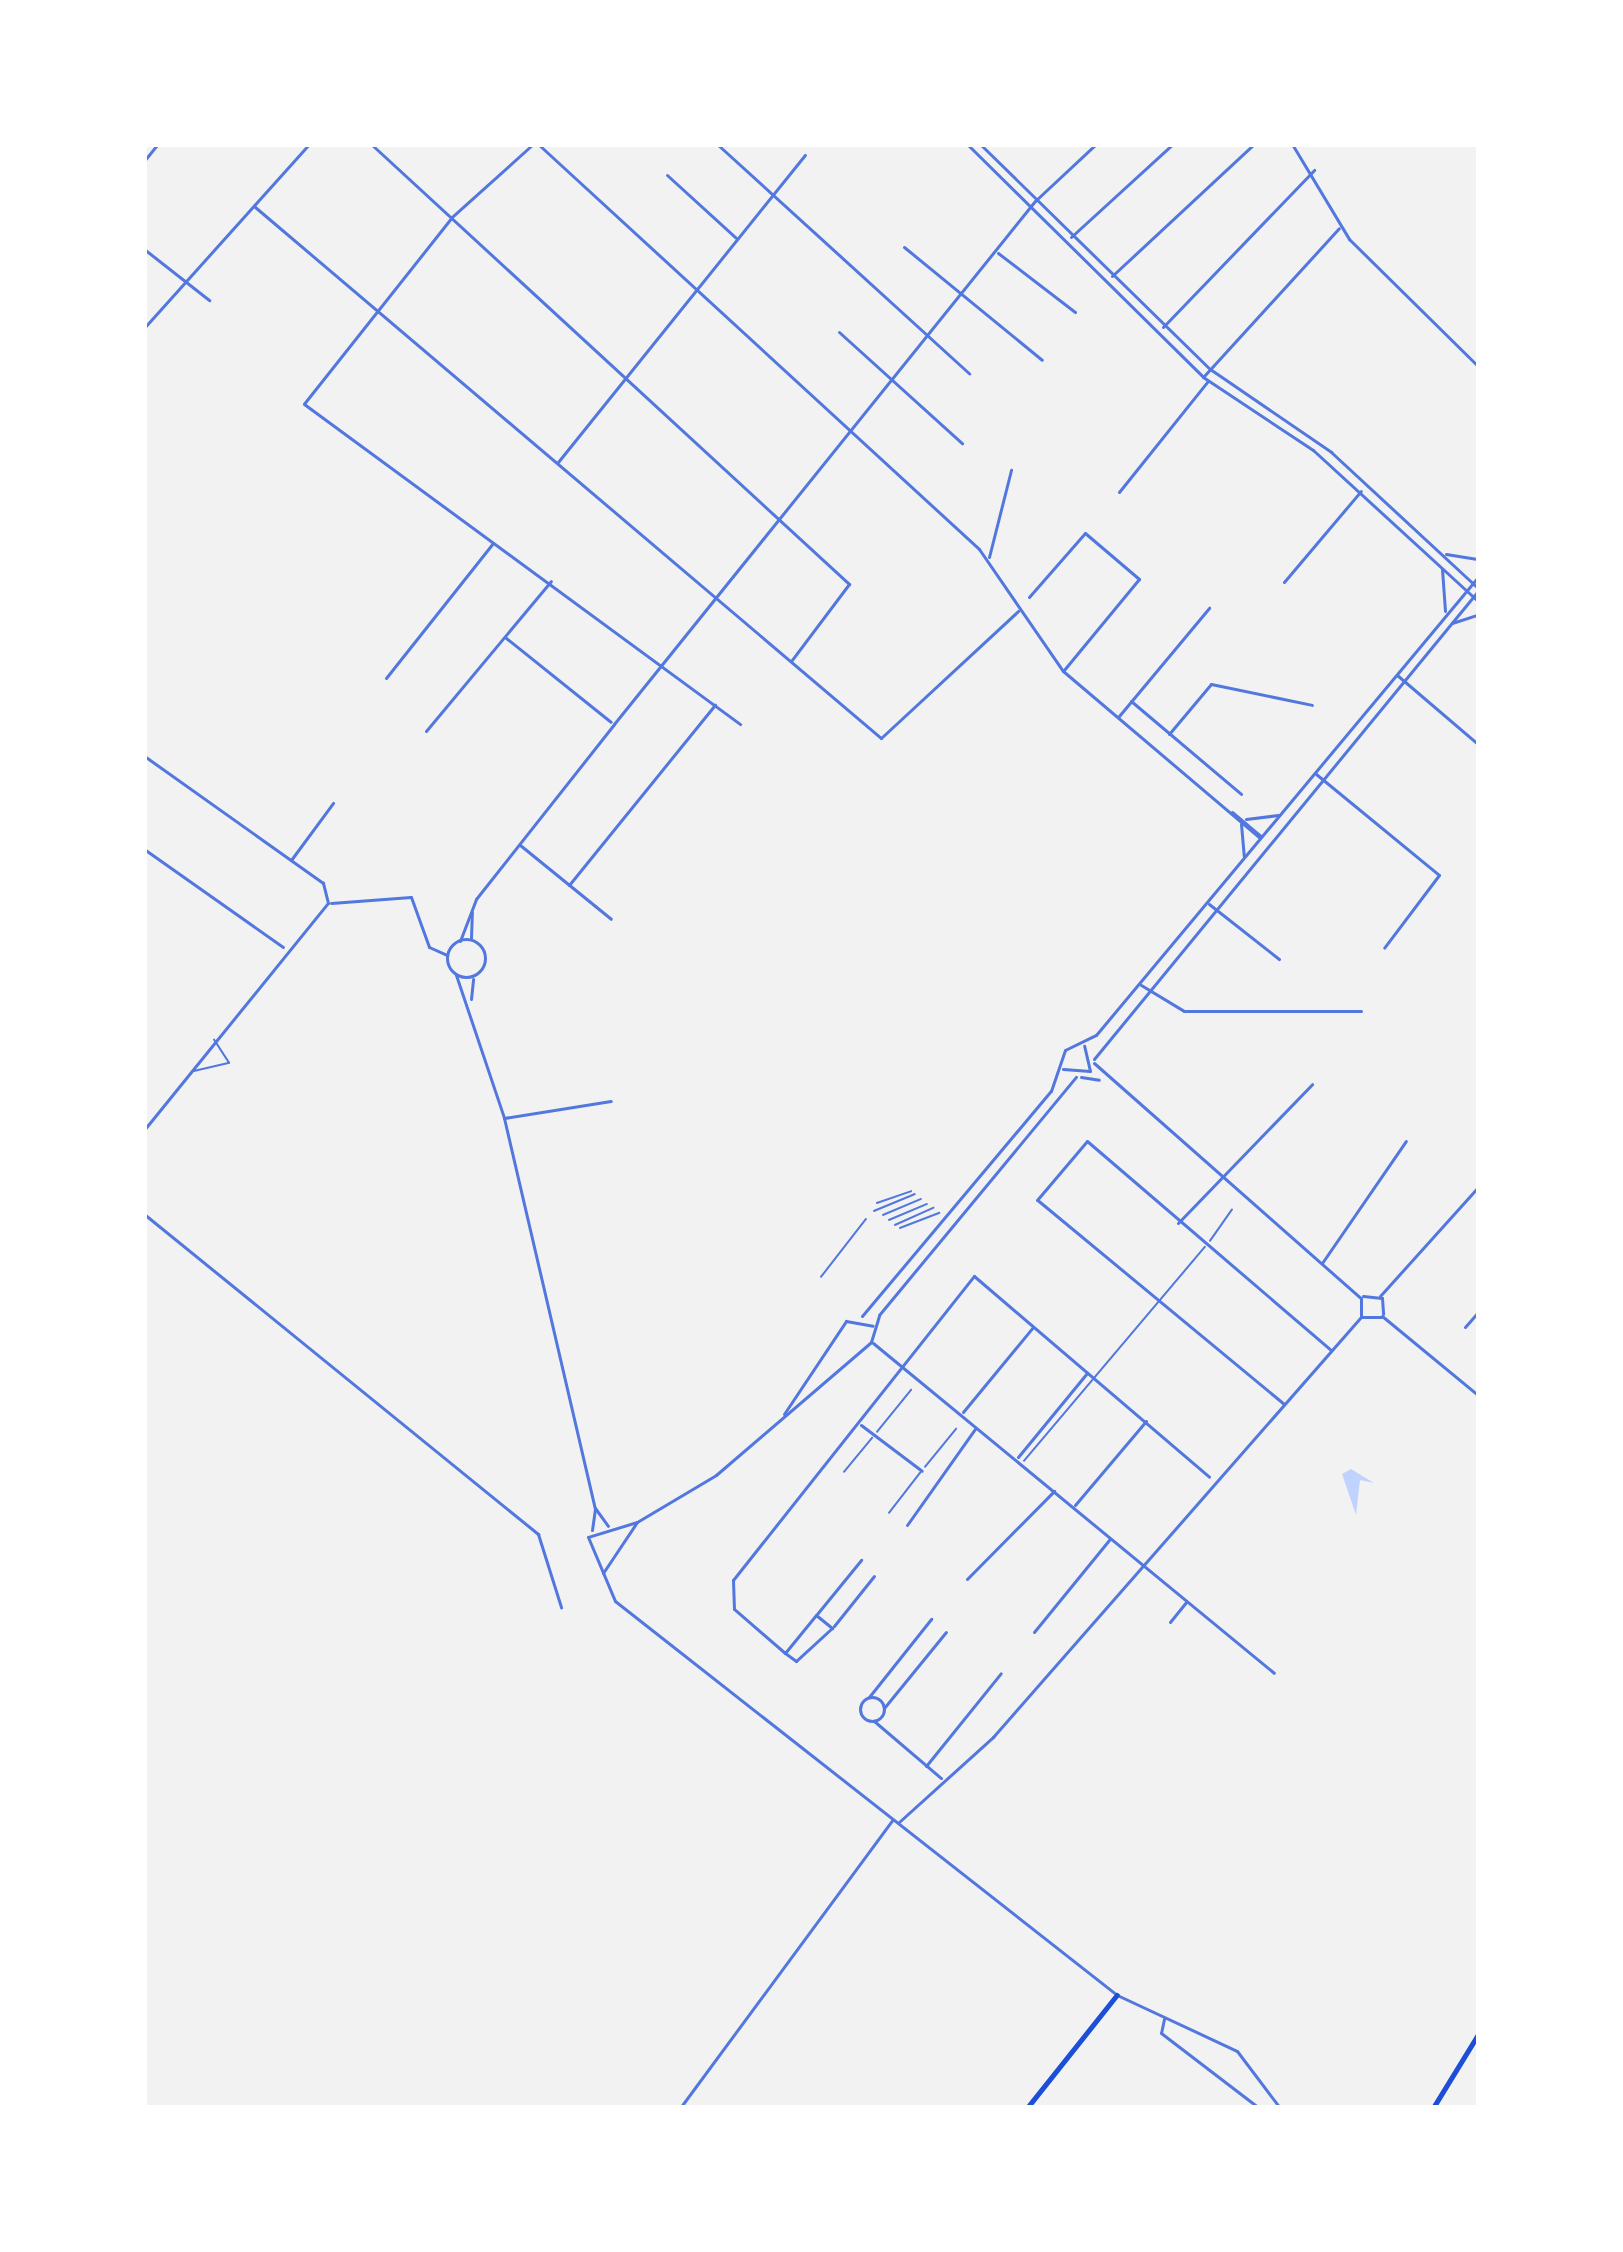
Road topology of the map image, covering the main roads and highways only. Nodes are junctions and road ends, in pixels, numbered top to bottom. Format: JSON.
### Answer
{"nodes":[{"id":1,"x":1117,"y":1995,"type":"road end"},
{"id":2,"x":1479,"y":2032,"type":"edge"},
{"id":3,"x":1027,"y":2108,"type":"edge"},
{"id":4,"x":1433,"y":2108,"type":"edge"}],
"edges":[{"from":1,"to":3,"type":"highway"},
{"from":2,"to":4,"type":"highway"}]}
